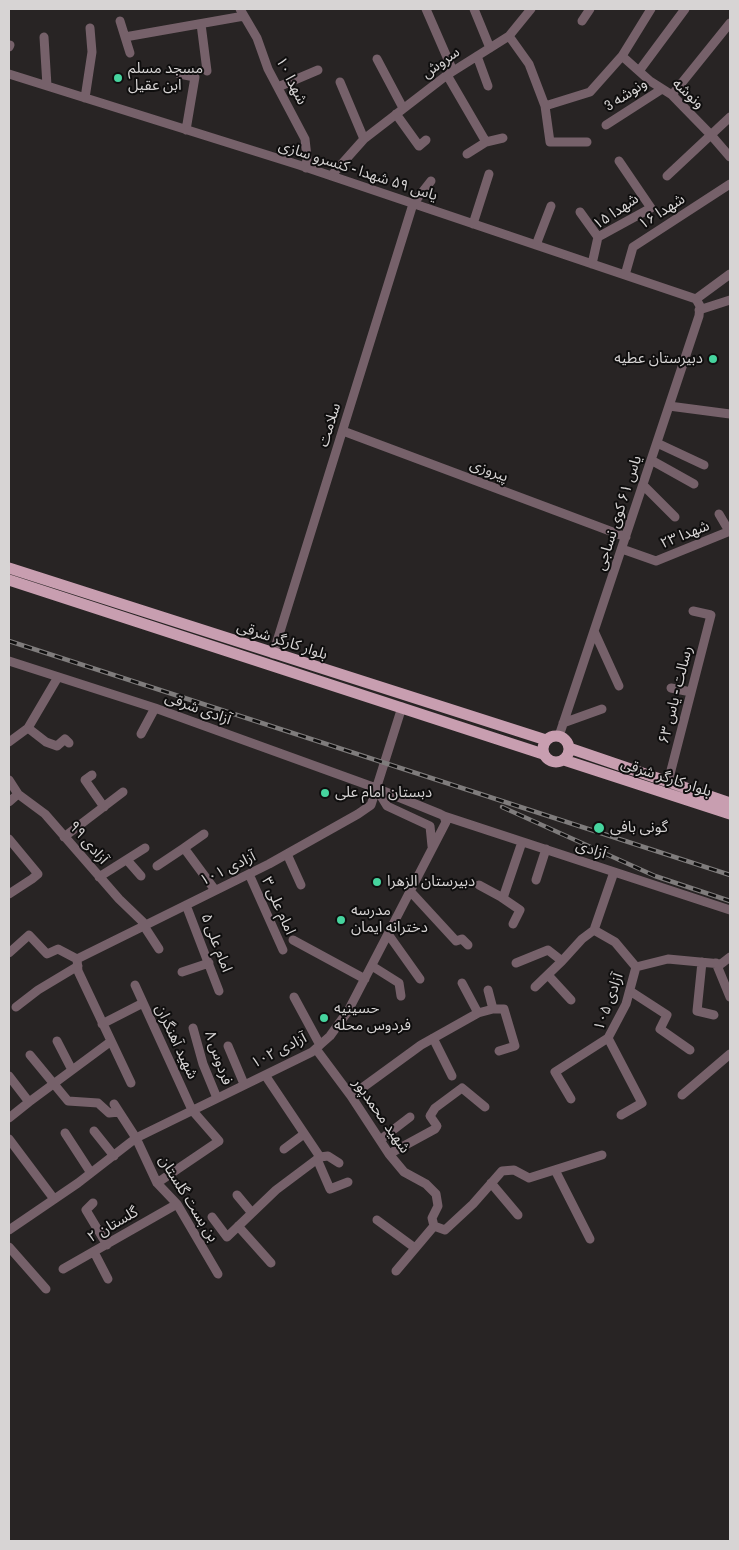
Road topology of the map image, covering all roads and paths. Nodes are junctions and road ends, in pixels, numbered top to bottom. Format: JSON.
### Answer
{"nodes":[{"id":1,"x":426,"y":9,"type":"edge"},
{"id":2,"x":474,"y":9,"type":"edge"},
{"id":3,"x":531,"y":9,"type":"edge"},
{"id":4,"x":590,"y":9,"type":"edge"},
{"id":5,"x":650,"y":9,"type":"edge"},
{"id":6,"x":684,"y":9,"type":"edge"},
{"id":7,"x":242,"y":12,"type":"edge"},
{"id":8,"x":582,"y":20,"type":"dead end"},
{"id":9,"x":120,"y":21,"type":"dead end"},
{"id":10,"x":730,"y":23,"type":"edge"},
{"id":11,"x":200,"y":24,"type":"junction"},
{"id":12,"x":90,"y":28,"type":"dead end"},
{"id":13,"x":510,"y":36,"type":"junction"},
{"id":14,"x":44,"y":37,"type":"dead end"},
{"id":15,"x":125,"y":37,"type":"junction"},
{"id":16,"x":490,"y":48,"type":"junction"},
{"id":17,"x":130,"y":54,"type":"dead end"},
{"id":18,"x":476,"y":56,"type":"junction"},
{"id":19,"x":622,"y":56,"type":"junction"},
{"id":20,"x":377,"y":59,"type":"dead end"},
{"id":21,"x":318,"y":70,"type":"dead end"},
{"id":22,"x":207,"y":71,"type":"dead end"},
{"id":23,"x":639,"y":71,"type":"junction"},
{"id":24,"x":450,"y":73,"type":"junction"},
{"id":25,"x":9,"y":74,"type":"edge"},
{"id":26,"x":179,"y":74,"type":"dead end"},
{"id":27,"x":340,"y":82,"type":"dead end"},
{"id":28,"x":46,"y":86,"type":"junction"},
{"id":29,"x":488,"y":86,"type":"dead end"},
{"id":30,"x":278,"y":87,"type":"junction"},
{"id":31,"x":662,"y":89,"type":"junction"},
{"id":32,"x":672,"y":95,"type":"junction"},
{"id":33,"x":85,"y":98,"type":"junction"},
{"id":34,"x":546,"y":106,"type":"junction"},
{"id":35,"x":400,"y":111,"type":"junction"},
{"id":36,"x":730,"y":117,"type":"edge"},
{"id":37,"x":606,"y":125,"type":"dead end"},
{"id":38,"x":186,"y":130,"type":"junction"},
{"id":39,"x":711,"y":135,"type":"junction"},
{"id":40,"x":364,"y":138,"type":"junction"},
{"id":41,"x":503,"y":138,"type":"dead end"},
{"id":42,"x":426,"y":140,"type":"dead end"},
{"id":43,"x":486,"y":142,"type":"junction"},
{"id":44,"x":587,"y":142,"type":"dead end"},
{"id":45,"x":467,"y":154,"type":"dead end"},
{"id":46,"x":730,"y":157,"type":"edge"},
{"id":47,"x":619,"y":161,"type":"dead end"},
{"id":48,"x":306,"y":168,"type":"junction"},
{"id":49,"x":489,"y":174,"type":"dead end"},
{"id":50,"x":331,"y":176,"type":"junction"},
{"id":51,"x":667,"y":176,"type":"dead end"},
{"id":52,"x":431,"y":181,"type":"dead end"},
{"id":53,"x":730,"y":184,"type":"edge"},
{"id":54,"x":413,"y":204,"type":"junction"},
{"id":55,"x":551,"y":206,"type":"dead end"},
{"id":56,"x":580,"y":212,"type":"dead end"},
{"id":57,"x":473,"y":224,"type":"junction"},
{"id":58,"x":598,"y":237,"type":"junction"},
{"id":59,"x":536,"y":245,"type":"junction"},
{"id":60,"x":592,"y":264,"type":"junction"},
{"id":61,"x":730,"y":274,"type":"edge"},
{"id":62,"x":625,"y":276,"type":"junction"},
{"id":63,"x":696,"y":299,"type":"junction"},
{"id":64,"x":730,"y":300,"type":"edge"},
{"id":65,"x":699,"y":310,"type":"junction"},
{"id":66,"x":669,"y":406,"type":"junction"},
{"id":67,"x":730,"y":414,"type":"edge"},
{"id":68,"x":343,"y":431,"type":"junction"},
{"id":69,"x":657,"y":443,"type":"junction"},
{"id":70,"x":651,"y":460,"type":"junction"},
{"id":71,"x":704,"y":465,"type":"dead end"},
{"id":72,"x":694,"y":484,"type":"dead end"},
{"id":73,"x":643,"y":485,"type":"junction"},
{"id":74,"x":719,"y":514,"type":"dead end"},
{"id":75,"x":675,"y":517,"type":"dead end"},
{"id":76,"x":730,"y":531,"type":"edge"},
{"id":77,"x":626,"y":537,"type":"junction"},
{"id":78,"x":622,"y":549,"type":"junction"},
{"id":79,"x":9,"y":568,"type":"edge"},
{"id":80,"x":9,"y":580,"type":"edge"},
{"id":81,"x":63,"y":592,"type":"junction"},
{"id":82,"x":693,"y":611,"type":"dead end"},
{"id":83,"x":594,"y":631,"type":"junction"},
{"id":84,"x":273,"y":654,"type":"junction"},
{"id":85,"x":9,"y":661,"type":"edge"},
{"id":86,"x":58,"y":677,"type":"junction"},
{"id":87,"x":619,"y":686,"type":"dead end"},
{"id":88,"x":671,"y":688,"type":"dead end"},
{"id":89,"x":691,"y":692,"type":"junction"},
{"id":90,"x":402,"y":707,"type":"junction"},
{"id":91,"x":155,"y":708,"type":"junction"},
{"id":92,"x":602,"y":709,"type":"dead end"},
{"id":93,"x":563,"y":723,"type":"junction"},
{"id":94,"x":28,"y":728,"type":"junction"},
{"id":95,"x":141,"y":734,"type":"dead end"},
{"id":96,"x":559,"y":736,"type":"junction"},
{"id":97,"x":546,"y":740,"type":"junction"},
{"id":98,"x":9,"y":742,"type":"edge"},
{"id":99,"x":69,"y":743,"type":"dead end"},
{"id":100,"x":569,"y":748,"type":"junction"},
{"id":101,"x":543,"y":754,"type":"junction"},
{"id":102,"x":564,"y":760,"type":"junction"},
{"id":103,"x":92,"y":775,"type":"dead end"},
{"id":104,"x":9,"y":780,"type":"edge"},
{"id":105,"x":668,"y":782,"type":"junction"},
{"id":106,"x":376,"y":788,"type":"junction"},
{"id":107,"x":123,"y":792,"type":"dead end"},
{"id":108,"x":18,"y":794,"type":"junction"},
{"id":109,"x":9,"y":802,"type":"edge"},
{"id":110,"x":730,"y":803,"type":"edge"},
{"id":111,"x":104,"y":807,"type":"junction"},
{"id":112,"x":730,"y":814,"type":"edge"},
{"id":113,"x":444,"y":816,"type":"junction"},
{"id":114,"x":204,"y":834,"type":"dead end"},
{"id":115,"x":64,"y":837,"type":"junction"},
{"id":116,"x":9,"y":839,"type":"edge"},
{"id":117,"x":522,"y":842,"type":"junction"},
{"id":118,"x":432,"y":846,"type":"junction"},
{"id":119,"x":145,"y":848,"type":"dead end"},
{"id":120,"x":184,"y":848,"type":"junction"},
{"id":121,"x":546,"y":849,"type":"junction"},
{"id":122,"x":287,"y":854,"type":"junction"},
{"id":123,"x":127,"y":860,"type":"junction"},
{"id":124,"x":157,"y":866,"type":"dead end"},
{"id":125,"x":614,"y":872,"type":"junction"},
{"id":126,"x":249,"y":874,"type":"junction"},
{"id":127,"x":141,"y":876,"type":"dead end"},
{"id":128,"x":99,"y":877,"type":"junction"},
{"id":129,"x":536,"y":880,"type":"dead end"},
{"id":130,"x":301,"y":885,"type":"dead end"},
{"id":131,"x":479,"y":885,"type":"dead end"},
{"id":132,"x":215,"y":890,"type":"junction"},
{"id":133,"x":410,"y":891,"type":"junction"},
{"id":134,"x":9,"y":894,"type":"edge"},
{"id":135,"x":501,"y":897,"type":"junction"},
{"id":136,"x":186,"y":905,"type":"junction"},
{"id":137,"x":730,"y":910,"type":"edge"},
{"id":138,"x":513,"y":924,"type":"dead end"},
{"id":139,"x":145,"y":926,"type":"junction"},
{"id":140,"x":594,"y":930,"type":"junction"},
{"id":141,"x":388,"y":934,"type":"junction"},
{"id":142,"x":293,"y":940,"type":"dead end"},
{"id":143,"x":468,"y":945,"type":"dead end"},
{"id":144,"x":159,"y":949,"type":"dead end"},
{"id":145,"x":282,"y":950,"type":"dead end"},
{"id":146,"x":9,"y":952,"type":"edge"},
{"id":147,"x":730,"y":957,"type":"edge"},
{"id":148,"x":562,"y":961,"type":"junction"},
{"id":149,"x":78,"y":962,"type":"junction"},
{"id":150,"x":702,"y":962,"type":"junction"},
{"id":151,"x":209,"y":963,"type":"junction"},
{"id":152,"x":516,"y":963,"type":"dead end"},
{"id":153,"x":716,"y":963,"type":"junction"},
{"id":154,"x":372,"y":966,"type":"junction"},
{"id":155,"x":636,"y":967,"type":"junction"},
{"id":156,"x":182,"y":972,"type":"dead end"},
{"id":157,"x":548,"y":975,"type":"junction"},
{"id":158,"x":365,"y":979,"type":"junction"},
{"id":159,"x":420,"y":979,"type":"dead end"},
{"id":160,"x":462,"y":983,"type":"dead end"},
{"id":161,"x":135,"y":985,"type":"dead end"},
{"id":162,"x":535,"y":987,"type":"dead end"},
{"id":163,"x":488,"y":990,"type":"dead end"},
{"id":164,"x":219,"y":991,"type":"dead end"},
{"id":165,"x":630,"y":991,"type":"junction"},
{"id":166,"x":401,"y":996,"type":"dead end"},
{"id":167,"x":730,"y":996,"type":"edge"},
{"id":168,"x":294,"y":997,"type":"dead end"},
{"id":169,"x":571,"y":1000,"type":"dead end"},
{"id":170,"x":143,"y":1003,"type":"junction"},
{"id":171,"x":16,"y":1007,"type":"dead end"},
{"id":172,"x":493,"y":1008,"type":"junction"},
{"id":173,"x":478,"y":1013,"type":"junction"},
{"id":174,"x":714,"y":1015,"type":"dead end"},
{"id":175,"x":102,"y":1024,"type":"junction"},
{"id":176,"x":193,"y":1028,"type":"dead end"},
{"id":177,"x":433,"y":1038,"type":"junction"},
{"id":178,"x":608,"y":1038,"type":"junction"},
{"id":179,"x":56,"y":1041,"type":"dead end"},
{"id":180,"x":110,"y":1042,"type":"junction"},
{"id":181,"x":228,"y":1046,"type":"dead end"},
{"id":182,"x":318,"y":1047,"type":"junction"},
{"id":183,"x":690,"y":1050,"type":"dead end"},
{"id":184,"x":499,"y":1051,"type":"dead end"},
{"id":185,"x":30,"y":1055,"type":"dead end"},
{"id":186,"x":729,"y":1059,"type":"edge"},
{"id":187,"x":72,"y":1070,"type":"junction"},
{"id":188,"x":265,"y":1075,"type":"junction"},
{"id":189,"x":9,"y":1076,"type":"edge"},
{"id":190,"x":452,"y":1076,"type":"dead end"},
{"id":191,"x":131,"y":1083,"type":"dead end"},
{"id":192,"x":52,"y":1084,"type":"junction"},
{"id":193,"x":244,"y":1084,"type":"junction"},
{"id":194,"x":682,"y":1095,"type":"dead end"},
{"id":195,"x":352,"y":1096,"type":"junction"},
{"id":196,"x":217,"y":1098,"type":"junction"},
{"id":197,"x":571,"y":1098,"type":"dead end"},
{"id":198,"x":29,"y":1102,"type":"junction"},
{"id":199,"x":114,"y":1104,"type":"dead end"},
{"id":200,"x":485,"y":1107,"type":"dead end"},
{"id":201,"x":192,"y":1110,"type":"junction"},
{"id":202,"x":119,"y":1112,"type":"junction"},
{"id":203,"x":621,"y":1115,"type":"dead end"},
{"id":204,"x":410,"y":1117,"type":"dead end"},
{"id":205,"x":9,"y":1118,"type":"edge"},
{"id":206,"x":94,"y":1131,"type":"dead end"},
{"id":207,"x":65,"y":1133,"type":"dead end"},
{"id":208,"x":304,"y":1134,"type":"junction"},
{"id":209,"x":136,"y":1138,"type":"junction"},
{"id":210,"x":9,"y":1139,"type":"edge"},
{"id":211,"x":380,"y":1140,"type":"junction"},
{"id":212,"x":284,"y":1149,"type":"dead end"},
{"id":213,"x":388,"y":1154,"type":"junction"},
{"id":214,"x":602,"y":1155,"type":"dead end"},
{"id":215,"x":114,"y":1156,"type":"junction"},
{"id":216,"x":318,"y":1158,"type":"junction"},
{"id":217,"x":339,"y":1163,"type":"dead end"},
{"id":218,"x":555,"y":1170,"type":"junction"},
{"id":219,"x":91,"y":1173,"type":"junction"},
{"id":220,"x":348,"y":1182,"type":"dead end"},
{"id":221,"x":158,"y":1183,"type":"junction"},
{"id":222,"x":492,"y":1183,"type":"junction"},
{"id":223,"x":237,"y":1195,"type":"dead end"},
{"id":224,"x":54,"y":1199,"type":"junction"},
{"id":225,"x":93,"y":1202,"type":"dead end"},
{"id":226,"x":177,"y":1204,"type":"junction"},
{"id":227,"x":252,"y":1213,"type":"junction"},
{"id":228,"x":518,"y":1215,"type":"dead end"},
{"id":229,"x":212,"y":1217,"type":"dead end"},
{"id":230,"x":377,"y":1220,"type":"dead end"},
{"id":231,"x":238,"y":1226,"type":"junction"},
{"id":232,"x":434,"y":1226,"type":"junction"},
{"id":233,"x":9,"y":1230,"type":"edge"},
{"id":234,"x":590,"y":1239,"type":"dead end"},
{"id":235,"x":107,"y":1245,"type":"junction"},
{"id":236,"x":9,"y":1247,"type":"edge"},
{"id":237,"x":415,"y":1248,"type":"junction"},
{"id":238,"x":94,"y":1252,"type":"junction"},
{"id":239,"x":271,"y":1263,"type":"dead end"},
{"id":240,"x":63,"y":1269,"type":"dead end"},
{"id":241,"x":396,"y":1270,"type":"dead end"},
{"id":242,"x":218,"y":1274,"type":"dead end"},
{"id":243,"x":108,"y":1279,"type":"dead end"},
{"id":244,"x":46,"y":1289,"type":"dead end"}],
"edges":[{"from":1,"to":24,"type":"street"},
{"from":2,"to":16,"type":"street"},
{"from":3,"to":13,"type":"street","name":"سروش"},
{"from":4,"to":8,"type":"street"},
{"from":5,"to":19,"type":"street"},
{"from":6,"to":23,"type":"street"},
{"from":7,"to":11,"type":"street"},
{"from":7,"to":30,"type":"street","name":"شهدا ۱۰"},
{"from":9,"to":15,"type":"street"},
{"from":10,"to":32,"type":"street"},
{"from":11,"to":15,"type":"street"},
{"from":11,"to":22,"type":"street"},
{"from":12,"to":33,"type":"street"},
{"from":13,"to":16,"type":"street","name":"سروش"},
{"from":13,"to":34,"type":"street"},
{"from":14,"to":28,"type":"street"},
{"from":15,"to":17,"type":"street"},
{"from":16,"to":18,"type":"street","name":"سروش"},
{"from":18,"to":24,"type":"street","name":"سروش"},
{"from":18,"to":29,"type":"street"},
{"from":19,"to":23,"type":"street","name":"ونوشه"},
{"from":19,"to":34,"type":"street"},
{"from":20,"to":35,"type":"street"},
{"from":21,"to":30,"type":"street"},
{"from":23,"to":31,"type":"street","name":"ونوشه"},
{"from":24,"to":35,"type":"street","name":"سروش"},
{"from":24,"to":43,"type":"street"},
{"from":25,"to":28,"type":"street","name":"یاس ۵۹ شهدا - کنسرو سازی"},
{"from":26,"to":38,"type":"street"},
{"from":27,"to":40,"type":"street"},
{"from":28,"to":33,"type":"street","name":"یاس ۵۹ شهدا - کنسرو سازی"},
{"from":30,"to":48,"type":"street","name":"شهدا ۱۰"},
{"from":31,"to":32,"type":"street","name":"ونوشه"},
{"from":31,"to":37,"type":"street","name":"ونوشه 3"},
{"from":32,"to":39,"type":"street","name":"ونوشه"},
{"from":33,"to":38,"type":"street","name":"یاس ۵۹ شهدا - کنسرو سازی"},
{"from":34,"to":44,"type":"street"},
{"from":35,"to":40,"type":"street","name":"سروش"},
{"from":35,"to":42,"type":"street"},
{"from":36,"to":39,"type":"street"},
{"from":38,"to":48,"type":"street","name":"یاس ۵۹ شهدا - کنسرو سازی"},
{"from":39,"to":46,"type":"street","name":"ونوشه"},
{"from":39,"to":51,"type":"street"},
{"from":40,"to":50,"type":"street","name":"سروش"},
{"from":41,"to":43,"type":"street"},
{"from":43,"to":45,"type":"street"},
{"from":47,"to":58,"type":"street","name":"شهدا ۱۵"},
{"from":48,"to":50,"type":"street","name":"یاس ۵۹ شهدا - کنسرو سازی"},
{"from":49,"to":57,"type":"street"},
{"from":50,"to":54,"type":"street","name":"یاس ۵۹ شهدا - کنسرو سازی"},
{"from":52,"to":54,"type":"street"},
{"from":53,"to":62,"type":"street","name":"شهدا ۱۶"},
{"from":54,"to":57,"type":"street","name":"یاس ۵۹ شهدا - کنسرو سازی"},
{"from":54,"to":68,"type":"street","name":"سلامت"},
{"from":55,"to":59,"type":"street"},
{"from":56,"to":58,"type":"street"},
{"from":57,"to":59,"type":"street","name":"یاس ۵۹ شهدا - کنسرو سازی"},
{"from":58,"to":60,"type":"street","name":"شهدا ۱۵"},
{"from":59,"to":60,"type":"street","name":"یاس ۵۹ شهدا - کنسرو سازی"},
{"from":60,"to":62,"type":"street","name":"یاس ۵۹ شهدا - کنسرو سازی"},
{"from":61,"to":63,"type":"street"},
{"from":62,"to":63,"type":"street","name":"یاس ۵۹ شهدا - کنسرو سازی"},
{"from":63,"to":65,"type":"street","name":"یاس ۶۱ کوی نساجی"},
{"from":64,"to":65,"type":"street"},
{"from":65,"to":66,"type":"street","name":"یاس ۶۱ کوی نساجی"},
{"from":66,"to":67,"type":"street"},
{"from":66,"to":69,"type":"street","name":"یاس ۶۱ کوی نساجی"},
{"from":68,"to":77,"type":"street","name":"پیروزی"},
{"from":68,"to":84,"type":"street","name":"سلامت"},
{"from":69,"to":70,"type":"street","name":"یاس ۶۱ کوی نساجی"},
{"from":69,"to":71,"type":"street"},
{"from":70,"to":72,"type":"street"},
{"from":70,"to":73,"type":"street","name":"یاس ۶۱ کوی نساجی"},
{"from":73,"to":75,"type":"street"},
{"from":73,"to":77,"type":"street","name":"یاس ۶۱ کوی نساجی"},
{"from":74,"to":76,"type":"street"},
{"from":76,"to":78,"type":"street","name":"شهدا ۲۳"},
{"from":77,"to":78,"type":"street","name":"یاس ۶۱ کوی نساجی"},
{"from":78,"to":83,"type":"street","name":"یاس ۶۱ کوی نساجی"},
{"from":79,"to":81,"type":"main road","name":"بلوار کارگر شرقی"},
{"from":80,"to":81,"type":"main road","name":"بلوار کارگر شرقی"},
{"from":81,"to":84,"type":"main road","name":"بلوار کارگر شرقی"},
{"from":81,"to":90,"type":"main road","name":"بلوار کارگر شرقی"},
{"from":82,"to":89,"type":"street","name":"رسالت - یاس ۶۳"},
{"from":83,"to":87,"type":"street"},
{"from":83,"to":93,"type":"street","name":"یاس ۶۱ کوی نساجی"},
{"from":84,"to":97,"type":"main road","name":"بلوار کارگر شرقی"},
{"from":85,"to":86,"type":"street","name":"آزادی شرقی"},
{"from":86,"to":91,"type":"street","name":"آزادی شرقی"},
{"from":86,"to":94,"type":"street"},
{"from":88,"to":89,"type":"street"},
{"from":89,"to":105,"type":"street","name":"رسالت - یاس ۶۳"},
{"from":90,"to":101,"type":"main road","name":"بلوار کارگر شرقی"},
{"from":90,"to":106,"type":"street","name":"آزادی ۱۰۱"},
{"from":91,"to":95,"type":"street"},
{"from":91,"to":106,"type":"street","name":"آزادی شرقی"},
{"from":92,"to":93,"type":"street"},
{"from":93,"to":96,"type":"street","name":"یاس ۶۱ کوی نساجی"},
{"from":94,"to":98,"type":"street"},
{"from":94,"to":99,"type":"street"},
{"from":96,"to":97,"type":"main road"},
{"from":96,"to":100,"type":"main road"},
{"from":97,"to":101,"type":"main road"},
{"from":100,"to":102,"type":"main road"},
{"from":100,"to":105,"type":"main road","name":"بلوار کارگر شرقی"},
{"from":101,"to":102,"type":"main road"},
{"from":102,"to":112,"type":"main road","name":"بلوار کارگر شرقی"},
{"from":103,"to":111,"type":"street"},
{"from":104,"to":108,"type":"street","name":"آزادی ٩٩"},
{"from":105,"to":110,"type":"main road","name":"بلوار کارگر شرقی"},
{"from":106,"to":113,"type":"street","name":"آزادی"},
{"from":106,"to":118,"type":"street"},
{"from":106,"to":122,"type":"street","name":"آزادی ۱۰۱"},
{"from":107,"to":111,"type":"street"},
{"from":108,"to":109,"type":"street"},
{"from":108,"to":115,"type":"street","name":"آزادی ٩٩"},
{"from":111,"to":115,"type":"street"},
{"from":113,"to":117,"type":"street","name":"آزادی"},
{"from":113,"to":118,"type":"street"},
{"from":114,"to":120,"type":"street"},
{"from":115,"to":128,"type":"street","name":"آزادی ٩٩"},
{"from":116,"to":134,"type":"street"},
{"from":117,"to":121,"type":"street","name":"آزادی"},
{"from":117,"to":135,"type":"street"},
{"from":118,"to":133,"type":"street","name":"آزادی ۱۰۲"},
{"from":119,"to":123,"type":"street"},
{"from":120,"to":124,"type":"street"},
{"from":120,"to":132,"type":"street"},
{"from":121,"to":125,"type":"street","name":"آزادی"},
{"from":121,"to":129,"type":"street"},
{"from":122,"to":126,"type":"street","name":"آزادی ۱۰۱"},
{"from":122,"to":130,"type":"street"},
{"from":123,"to":127,"type":"street"},
{"from":123,"to":128,"type":"street"},
{"from":125,"to":137,"type":"street","name":"آزادی"},
{"from":125,"to":140,"type":"street"},
{"from":126,"to":132,"type":"street","name":"آزادی ۱۰۱"},
{"from":126,"to":145,"type":"street","name":"امام علی ۳"},
{"from":128,"to":139,"type":"street","name":"آزادی ٩٩"},
{"from":131,"to":135,"type":"street"},
{"from":132,"to":136,"type":"street","name":"آزادی ۱۰۱"},
{"from":133,"to":141,"type":"street","name":"آزادی ۱۰۲"},
{"from":133,"to":143,"type":"street"},
{"from":135,"to":138,"type":"street"},
{"from":136,"to":139,"type":"street","name":"آزادی ۱۰۱"},
{"from":136,"to":151,"type":"street","name":"امام علی ۵"},
{"from":139,"to":144,"type":"street","name":"آزادی ٩٩"},
{"from":139,"to":149,"type":"street","name":"آزادی ۱۰۱"},
{"from":140,"to":148,"type":"street"},
{"from":140,"to":155,"type":"street","name":"آزادی ۱۰۵"},
{"from":141,"to":154,"type":"street","name":"آزادی ۱۰۲"},
{"from":141,"to":159,"type":"street"},
{"from":142,"to":158,"type":"street"},
{"from":146,"to":149,"type":"street"},
{"from":147,"to":153,"type":"street"},
{"from":148,"to":152,"type":"street"},
{"from":148,"to":157,"type":"street"},
{"from":149,"to":171,"type":"street","name":"آزادی ۱۰۱"},
{"from":149,"to":175,"type":"street"},
{"from":150,"to":153,"type":"street"},
{"from":150,"to":155,"type":"street"},
{"from":150,"to":174,"type":"street"},
{"from":151,"to":156,"type":"street"},
{"from":151,"to":164,"type":"street","name":"امام علی ۵"},
{"from":153,"to":167,"type":"street"},
{"from":154,"to":158,"type":"street","name":"آزادی ۱۰۲"},
{"from":154,"to":166,"type":"street"},
{"from":155,"to":165,"type":"street","name":"آزادی ۱۰۵"},
{"from":157,"to":162,"type":"street"},
{"from":157,"to":169,"type":"street"},
{"from":158,"to":182,"type":"street","name":"آزادی ۱۰۲"},
{"from":160,"to":173,"type":"street"},
{"from":161,"to":170,"type":"street","name":"شهید آهنگران"},
{"from":163,"to":172,"type":"street"},
{"from":165,"to":178,"type":"street","name":"آزادی ۱۰۵"},
{"from":165,"to":183,"type":"street"},
{"from":168,"to":182,"type":"street","name":"شهید محمدپور"},
{"from":170,"to":175,"type":"street"},
{"from":170,"to":201,"type":"street","name":"شهید آهنگران"},
{"from":172,"to":173,"type":"street"},
{"from":172,"to":184,"type":"street"},
{"from":173,"to":177,"type":"street"},
{"from":175,"to":180,"type":"street"},
{"from":176,"to":196,"type":"street","name":"فردوس ۸"},
{"from":177,"to":190,"type":"street"},
{"from":177,"to":195,"type":"street"},
{"from":178,"to":197,"type":"street"},
{"from":178,"to":203,"type":"street","name":"آزادی ۱۰۵"},
{"from":179,"to":187,"type":"street"},
{"from":180,"to":187,"type":"street"},
{"from":180,"to":191,"type":"street"},
{"from":181,"to":193,"type":"street"},
{"from":182,"to":188,"type":"street","name":"آزادی ۱۰۲"},
{"from":182,"to":195,"type":"street","name":"شهید محمدپور"},
{"from":185,"to":192,"type":"street"},
{"from":186,"to":194,"type":"street"},
{"from":187,"to":192,"type":"street"},
{"from":188,"to":193,"type":"street","name":"آزادی ۱۰۲"},
{"from":188,"to":208,"type":"street"},
{"from":189,"to":198,"type":"street"},
{"from":192,"to":198,"type":"street"},
{"from":192,"to":202,"type":"street"},
{"from":193,"to":196,"type":"street","name":"آزادی ۱۰۲"},
{"from":195,"to":211,"type":"street","name":"شهید محمدپور"},
{"from":196,"to":201,"type":"street","name":"آزادی ۱۰۲"},
{"from":198,"to":205,"type":"street"},
{"from":199,"to":202,"type":"street","name":"بن بست گلستان"},
{"from":200,"to":213,"type":"street"},
{"from":201,"to":209,"type":"street","name":"آزادی ۱۰۲"},
{"from":201,"to":221,"type":"street","name":"شهید آهنگران"},
{"from":202,"to":209,"type":"street","name":"بن بست گلستان"},
{"from":204,"to":211,"type":"street"},
{"from":206,"to":215,"type":"street"},
{"from":207,"to":219,"type":"street"},
{"from":208,"to":212,"type":"street"},
{"from":208,"to":216,"type":"street"},
{"from":209,"to":215,"type":"street","name":"آزادی ۱۰۲"},
{"from":209,"to":221,"type":"street","name":"بن بست گلستان"},
{"from":210,"to":224,"type":"street"},
{"from":211,"to":213,"type":"street","name":"شهید محمدپور"},
{"from":213,"to":232,"type":"street","name":"شهید محمدپور"},
{"from":214,"to":218,"type":"street"},
{"from":215,"to":219,"type":"street","name":"آزادی ۱۰۲"},
{"from":216,"to":217,"type":"street"},
{"from":216,"to":220,"type":"street"},
{"from":216,"to":227,"type":"street"},
{"from":218,"to":222,"type":"street"},
{"from":218,"to":234,"type":"street"},
{"from":219,"to":224,"type":"street","name":"آزادی ۱۰۲"},
{"from":221,"to":226,"type":"street","name":"بن بست گلستان"},
{"from":222,"to":228,"type":"street"},
{"from":222,"to":232,"type":"street"},
{"from":223,"to":227,"type":"street"},
{"from":224,"to":233,"type":"street","name":"آزادی ۱۰۲"},
{"from":225,"to":235,"type":"street"},
{"from":226,"to":235,"type":"street","name":"گلستان ۲"},
{"from":226,"to":242,"type":"street","name":"بن بست گلستان"},
{"from":227,"to":231,"type":"street"},
{"from":229,"to":231,"type":"street"},
{"from":230,"to":237,"type":"street"},
{"from":231,"to":239,"type":"street"},
{"from":232,"to":237,"type":"street"},
{"from":235,"to":238,"type":"street","name":"گلستان ۲"},
{"from":236,"to":244,"type":"street"},
{"from":237,"to":241,"type":"street"},
{"from":238,"to":240,"type":"street","name":"گلستان ۲"},
{"from":238,"to":243,"type":"street"}]}
